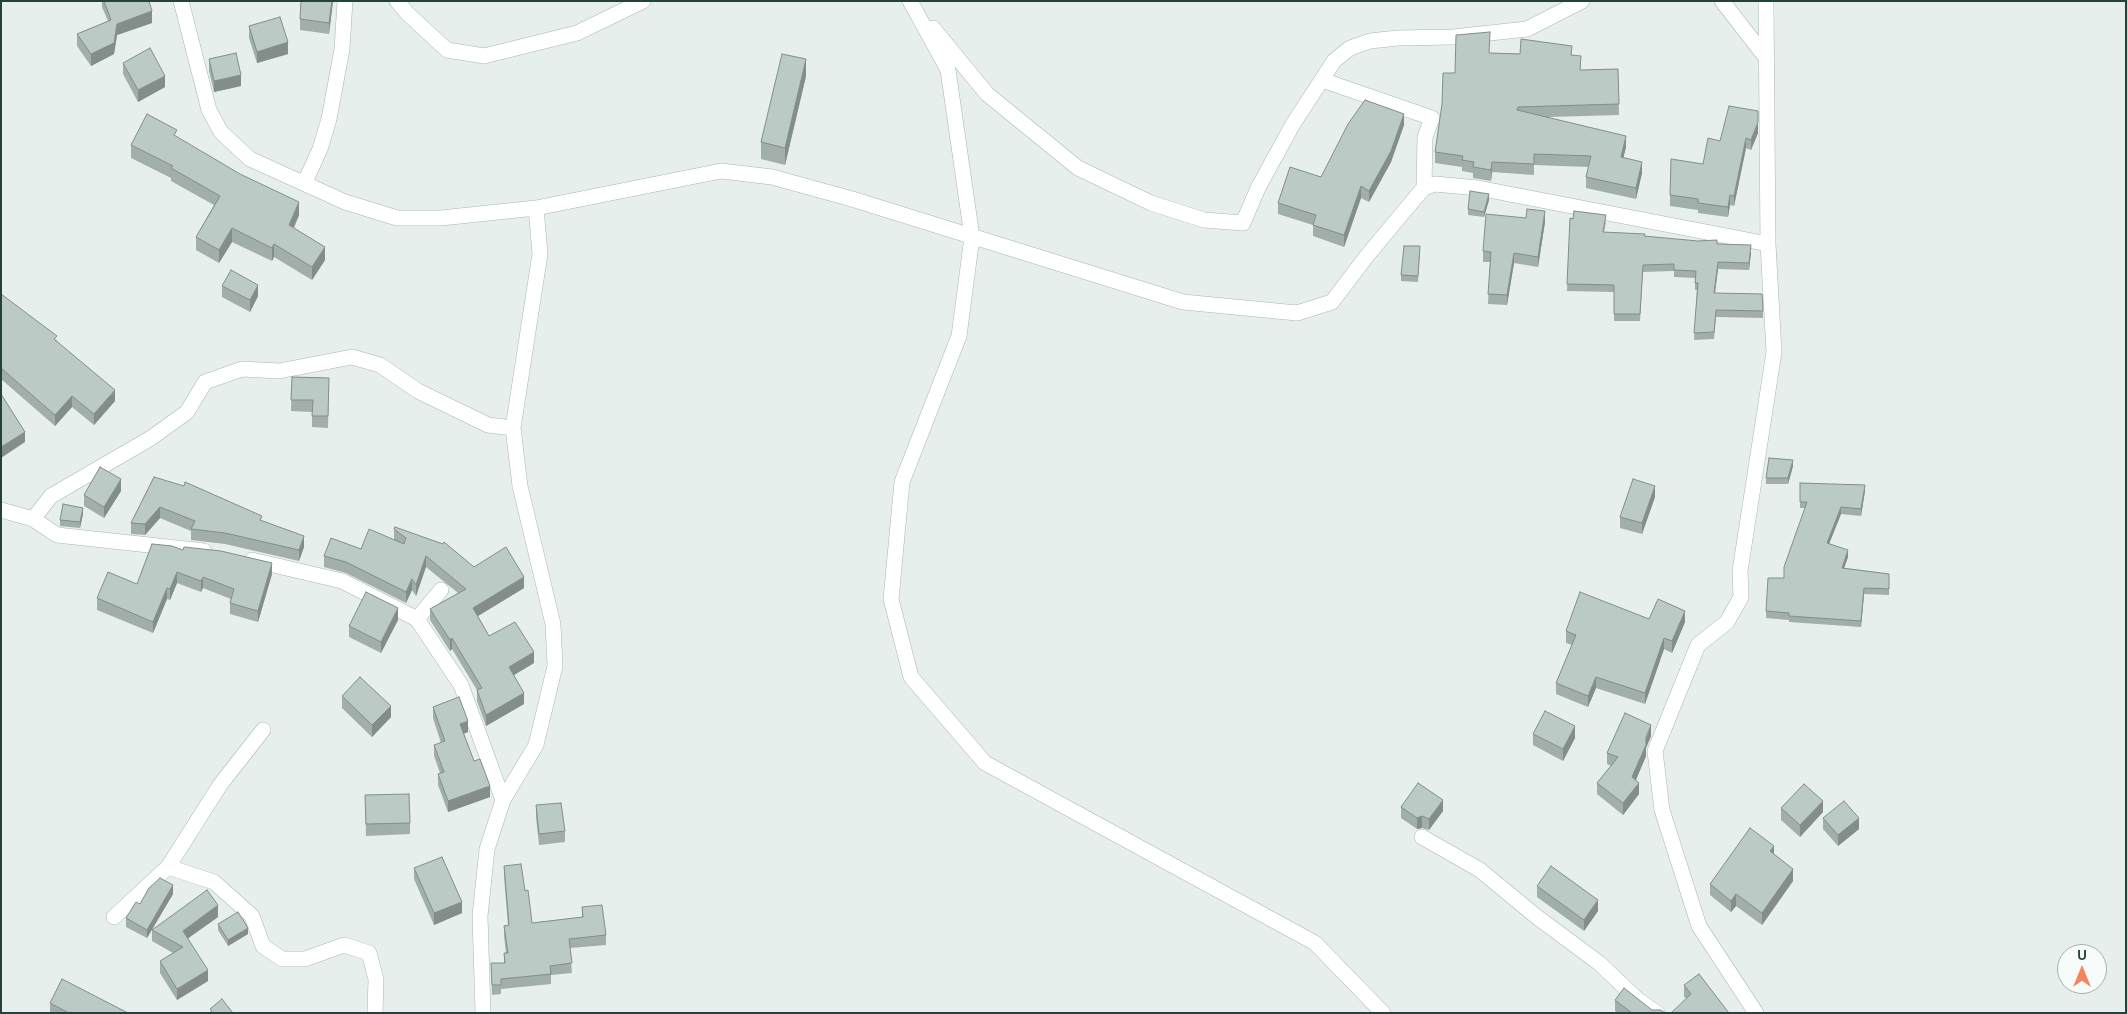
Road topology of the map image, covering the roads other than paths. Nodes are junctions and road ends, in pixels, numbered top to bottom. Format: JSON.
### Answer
{"nodes":[{"id":1,"x":182,"y":1,"type":"edge"},
{"id":2,"x":345,"y":1,"type":"edge"},
{"id":3,"x":397,"y":1,"type":"edge"},
{"id":4,"x":643,"y":1,"type":"edge"},
{"id":5,"x":911,"y":1,"type":"edge"},
{"id":6,"x":1582,"y":1,"type":"edge"},
{"id":7,"x":1722,"y":1,"type":"edge"},
{"id":8,"x":1766,"y":1,"type":"edge"},
{"id":9,"x":1767,"y":59,"type":"junction"},
{"id":10,"x":1322,"y":80,"type":"junction"},
{"id":11,"x":305,"y":182,"type":"junction"},
{"id":12,"x":1424,"y":188,"type":"junction"},
{"id":13,"x":536,"y":208,"type":"junction"},
{"id":14,"x":972,"y":237,"type":"junction"},
{"id":15,"x":1768,"y":244,"type":"junction"},
{"id":16,"x":513,"y":428,"type":"junction"},
{"id":17,"x":1,"y":510,"type":"edge"},
{"id":18,"x":33,"y":519,"type":"junction"},
{"id":19,"x":223,"y":553,"type":"edge"},
{"id":20,"x":241,"y":557,"type":"edge"},
{"id":21,"x":440,"y":590,"type":"dead end"},
{"id":22,"x":417,"y":619,"type":"junction"},
{"id":23,"x":263,"y":730,"type":"dead end"},
{"id":24,"x":503,"y":800,"type":"junction"},
{"id":25,"x":1422,"y":837,"type":"dead end"},
{"id":26,"x":168,"y":868,"type":"junction"},
{"id":27,"x":114,"y":917,"type":"dead end"},
{"id":28,"x":375,"y":1013,"type":"edge"},
{"id":29,"x":483,"y":1013,"type":"edge"},
{"id":30,"x":1383,"y":1013,"type":"edge"},
{"id":31,"x":1657,"y":1013,"type":"edge"},
{"id":32,"x":1756,"y":1013,"type":"edge"}],
"edges":[{"from":1,"to":11,"type":"street"},
{"from":2,"to":11,"type":"street"},
{"from":3,"to":4,"type":"street"},
{"from":5,"to":10,"type":"street"},
{"from":5,"to":14,"type":"street"},
{"from":6,"to":10,"type":"street"},
{"from":7,"to":9,"type":"street"},
{"from":8,"to":9,"type":"street"},
{"from":9,"to":15,"type":"street"},
{"from":10,"to":12,"type":"street"},
{"from":11,"to":13,"type":"street"},
{"from":12,"to":14,"type":"street"},
{"from":12,"to":15,"type":"street"},
{"from":13,"to":14,"type":"street"},
{"from":13,"to":16,"type":"street"},
{"from":14,"to":30,"type":"street"},
{"from":15,"to":32,"type":"street"},
{"from":16,"to":18,"type":"street"},
{"from":16,"to":24,"type":"street"},
{"from":17,"to":18,"type":"street"},
{"from":18,"to":19,"type":"street"},
{"from":20,"to":22,"type":"street"},
{"from":21,"to":22,"type":"street"},
{"from":22,"to":24,"type":"street"},
{"from":23,"to":26,"type":"street"},
{"from":24,"to":29,"type":"street"},
{"from":25,"to":31,"type":"street"},
{"from":26,"to":27,"type":"street"},
{"from":26,"to":28,"type":"street"}]}
